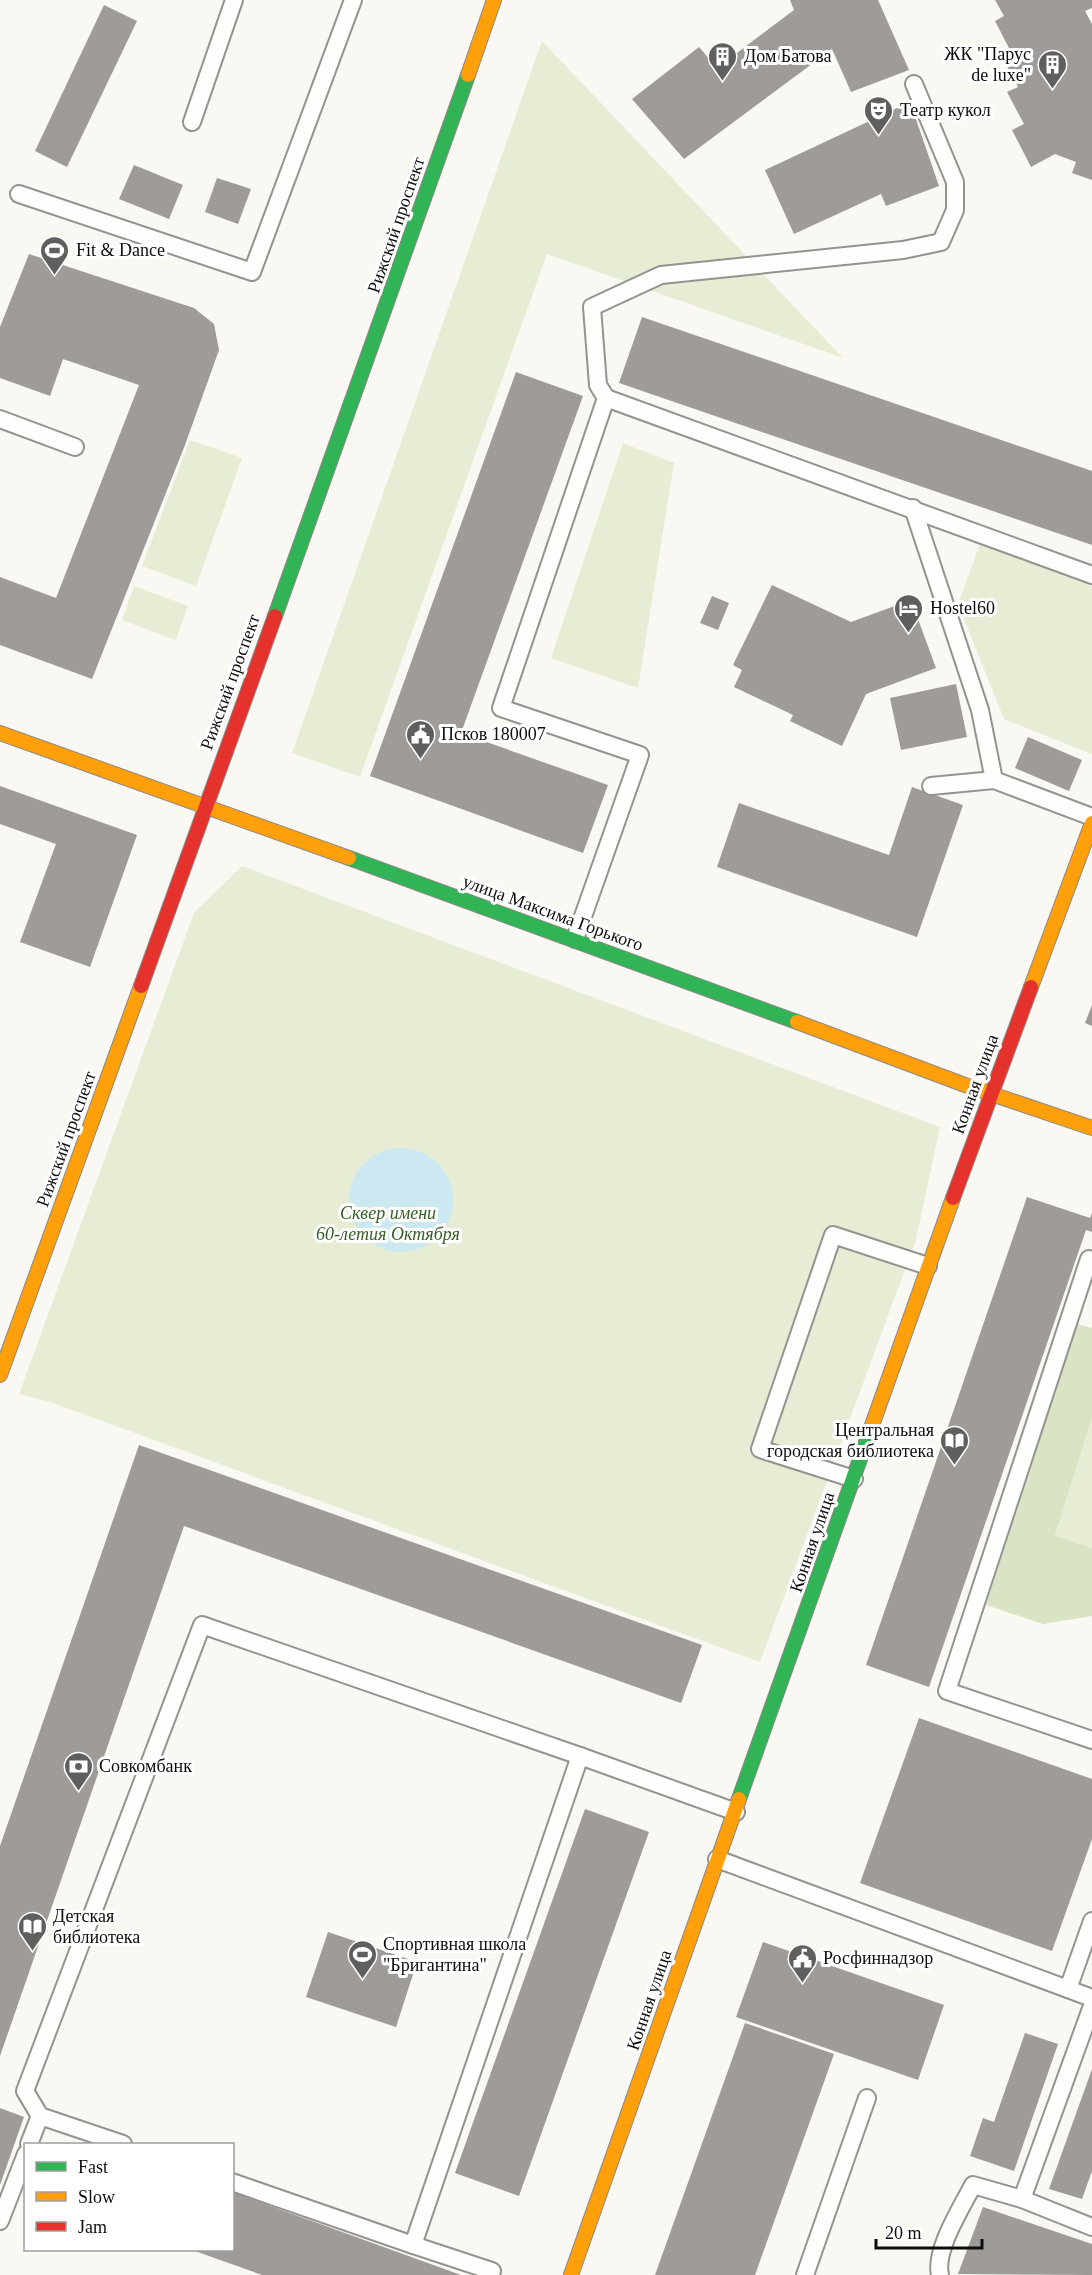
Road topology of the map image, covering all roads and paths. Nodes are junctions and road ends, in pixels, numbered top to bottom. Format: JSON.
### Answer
{"nodes":[{"id":1,"x":234,"y":0,"type":"edge"},
{"id":2,"x":353,"y":0,"type":"edge"},
{"id":3,"x":494,"y":0,"type":"edge"},
{"id":4,"x":914,"y":84,"type":"dead end"},
{"id":5,"x":192,"y":122,"type":"dead end"},
{"id":6,"x":19,"y":194,"type":"dead end"},
{"id":7,"x":606,"y":398,"type":"junction"},
{"id":8,"x":0,"y":419,"type":"edge"},
{"id":9,"x":75,"y":447,"type":"dead end"},
{"id":10,"x":913,"y":508,"type":"junction"},
{"id":11,"x":1092,"y":575,"type":"edge"},
{"id":12,"x":0,"y":733,"type":"edge"},
{"id":13,"x":994,"y":780,"type":"junction"},
{"id":14,"x":931,"y":786,"type":"dead end"},
{"id":15,"x":204,"y":808,"type":"junction"},
{"id":16,"x":1092,"y":817,"type":"edge"},
{"id":17,"x":1092,"y":823,"type":"edge"},
{"id":18,"x":575,"y":939,"type":"junction"},
{"id":19,"x":991,"y":1093,"type":"junction"},
{"id":20,"x":1092,"y":1128,"type":"edge"},
{"id":21,"x":1092,"y":1260,"type":"edge"},
{"id":22,"x":928,"y":1266,"type":"junction"},
{"id":23,"x":0,"y":1375,"type":"edge"},
{"id":24,"x":854,"y":1479,"type":"junction"},
{"id":25,"x":1092,"y":1740,"type":"edge"},
{"id":26,"x":580,"y":1756,"type":"junction"},
{"id":27,"x":736,"y":1812,"type":"junction"},
{"id":28,"x":717,"y":1859,"type":"junction"},
{"id":29,"x":1092,"y":1921,"type":"edge"},
{"id":30,"x":1068,"y":1989,"type":"junction"},
{"id":31,"x":1092,"y":1998,"type":"edge"},
{"id":32,"x":1092,"y":2006,"type":"edge"},
{"id":33,"x":867,"y":2098,"type":"dead end"},
{"id":34,"x":40,"y":2116,"type":"junction"},
{"id":35,"x":30,"y":2143,"type":"edge"},
{"id":36,"x":117,"y":2143,"type":"edge"},
{"id":37,"x":24,"y":2159,"type":"edge"},
{"id":38,"x":234,"y":2183,"type":"edge"},
{"id":39,"x":1022,"y":2199,"type":"junction"},
{"id":40,"x":0,"y":2221,"type":"edge"},
{"id":41,"x":1092,"y":2227,"type":"edge"},
{"id":42,"x":413,"y":2245,"type":"junction"},
{"id":43,"x":492,"y":2271,"type":"dead end"},
{"id":44,"x":571,"y":2275,"type":"edge"},
{"id":45,"x":805,"y":2275,"type":"edge"},
{"id":46,"x":940,"y":2275,"type":"edge"}],
"edges":[{"from":1,"to":5,"type":"lane"},
{"from":2,"to":6,"type":"lane"},
{"from":3,"to":15,"type":"main road","name":"Рижский проспект"},
{"from":4,"to":7,"type":"lane"},
{"from":7,"to":10,"type":"lane"},
{"from":7,"to":18,"type":"lane"},
{"from":8,"to":9,"type":"lane"},
{"from":10,"to":11,"type":"lane"},
{"from":10,"to":13,"type":"lane"},
{"from":12,"to":15,"type":"main road","name":"улица Максима Горького"},
{"from":13,"to":14,"type":"lane"},
{"from":13,"to":16,"type":"lane"},
{"from":15,"to":18,"type":"main road","name":"улица Максима Горького"},
{"from":15,"to":23,"type":"main road","name":"Рижский проспект"},
{"from":17,"to":19,"type":"main road","name":"Конная улица"},
{"from":18,"to":19,"type":"main road","name":"улица Максима Горького"},
{"from":19,"to":20,"type":"main road","name":"улица Максима Горького"},
{"from":19,"to":22,"type":"main road","name":"Конная улица"},
{"from":21,"to":25,"type":"lane"},
{"from":22,"to":24,"type":"main road","name":"Конная улица"},
{"from":22,"to":24,"type":"lane"},
{"from":24,"to":27,"type":"main road","name":"Конная улица"},
{"from":26,"to":27,"type":"lane"},
{"from":26,"to":34,"type":"lane"},
{"from":26,"to":42,"type":"lane"},
{"from":27,"to":28,"type":"main road","name":"Конная улица"},
{"from":28,"to":30,"type":"lane"},
{"from":28,"to":44,"type":"main road","name":"Конная улица"},
{"from":29,"to":30,"type":"lane"},
{"from":30,"to":31,"type":"lane"},
{"from":32,"to":39,"type":"lane"},
{"from":33,"to":45,"type":"lane"},
{"from":34,"to":35,"type":"lane"},
{"from":34,"to":36,"type":"lane"},
{"from":37,"to":40,"type":"lane"},
{"from":38,"to":42,"type":"lane"},
{"from":39,"to":41,"type":"lane"},
{"from":39,"to":46,"type":"lane"},
{"from":42,"to":43,"type":"lane"}]}
